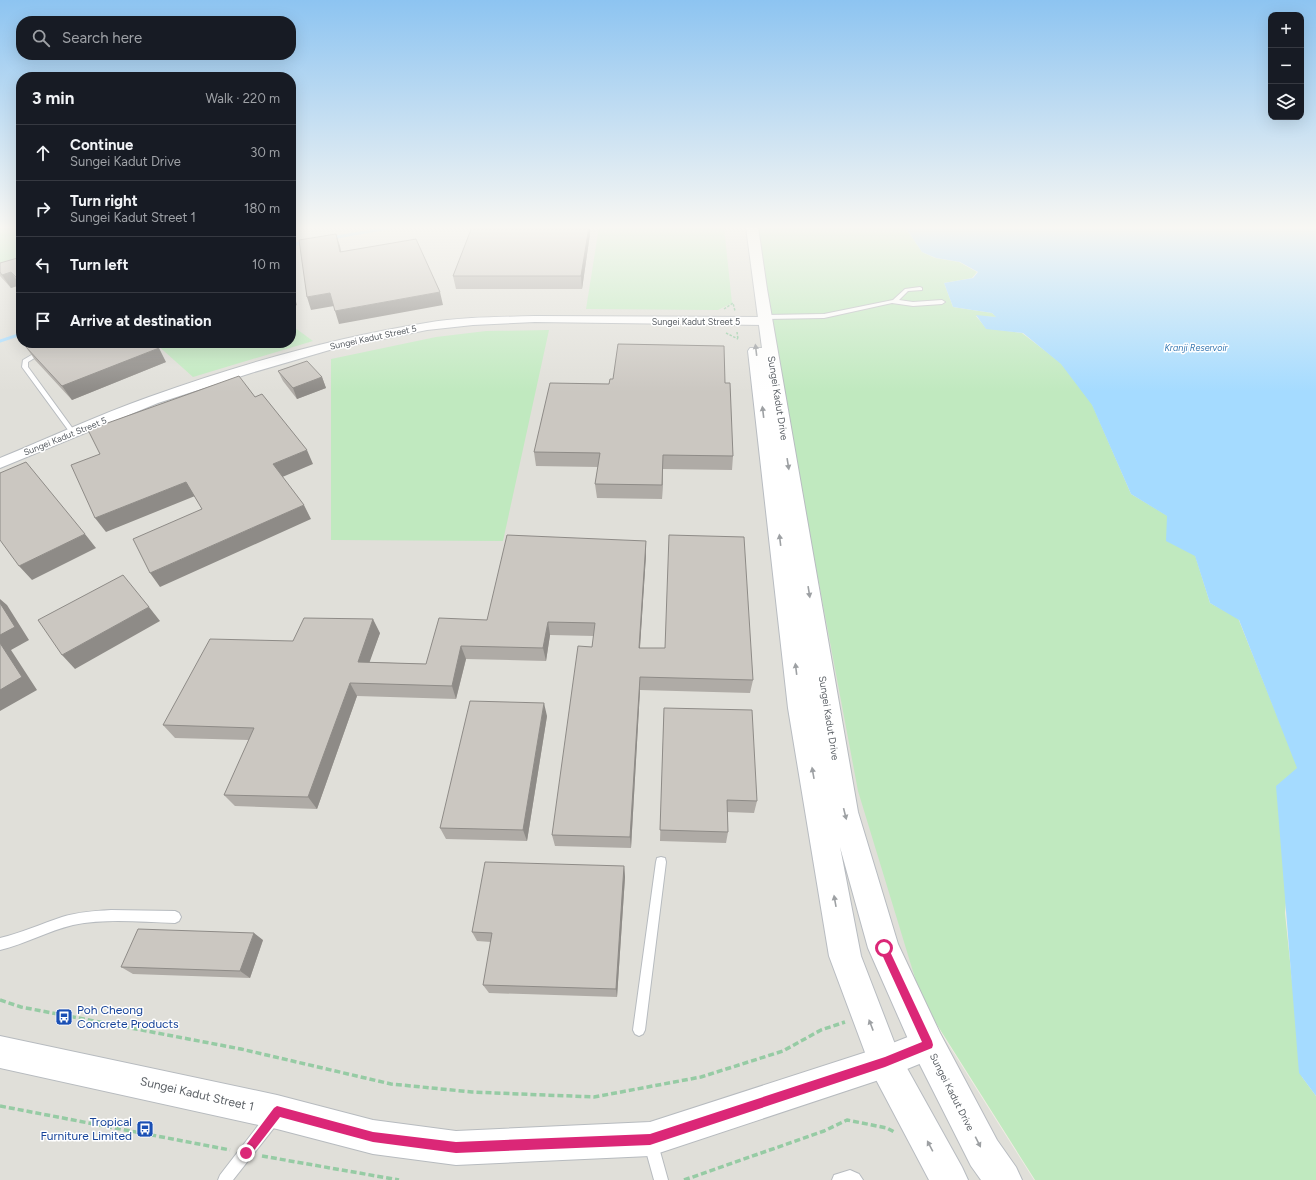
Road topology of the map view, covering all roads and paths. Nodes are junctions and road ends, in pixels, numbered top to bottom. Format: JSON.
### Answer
{"nodes":[{"id":1,"x":748,"y":282,"type":"edge"},
{"id":2,"x":754,"y":282,"type":"edge"},
{"id":3,"x":920,"y":289,"type":"dead end"},
{"id":4,"x":895,"y":301,"type":"junction"},
{"id":5,"x":942,"y":302,"type":"dead end"},
{"id":6,"x":756,"y":325,"type":"junction"},
{"id":7,"x":720,"y":330,"type":"dead end"},
{"id":8,"x":47,"y":348,"type":"edge"},
{"id":9,"x":73,"y":433,"type":"junction"},
{"id":10,"x":0,"y":463,"type":"edge"},
{"id":11,"x":661,"y":862,"type":"dead end"},
{"id":12,"x":175,"y":917,"type":"dead end"},
{"id":13,"x":0,"y":944,"type":"edge"},
{"id":14,"x":0,"y":1000,"type":"edge"},
{"id":15,"x":867,"y":1015,"type":"junction"},
{"id":16,"x":639,"y":1030,"type":"dead end"},
{"id":17,"x":928,"y":1045,"type":"junction"},
{"id":18,"x":0,"y":1052,"type":"edge"},
{"id":19,"x":885,"y":1062,"type":"junction"},
{"id":20,"x":0,"y":1106,"type":"edge"},
{"id":21,"x":277,"y":1112,"type":"junction"},
{"id":22,"x":903,"y":1138,"type":"dead end"},
{"id":23,"x":650,"y":1139,"type":"junction"},
{"id":24,"x":246,"y":1153,"type":"junction"},
{"id":25,"x":225,"y":1180,"type":"edge"},
{"id":26,"x":399,"y":1180,"type":"edge"},
{"id":27,"x":661,"y":1180,"type":"edge"},
{"id":28,"x":684,"y":1180,"type":"edge"},
{"id":29,"x":839,"y":1180,"type":"edge"},
{"id":30,"x":856,"y":1180,"type":"edge"},
{"id":31,"x":949,"y":1180,"type":"edge"},
{"id":32,"x":1003,"y":1180,"type":"edge"}],
"edges":[{"from":1,"to":6,"type":"main road","name":"Sungei Kadut Drive"},
{"from":2,"to":6,"type":"main road","name":"Sungei Kadut Drive"},
{"from":3,"to":4,"type":"lane"},
{"from":4,"to":5,"type":"lane"},
{"from":4,"to":6,"type":"lane"},
{"from":6,"to":7,"type":"path"},
{"from":6,"to":9,"type":"street","name":"Sungei Kadut Street 5"},
{"from":15,"to":6,"type":"main road","name":"Sungei Kadut Drive","one_way":true},
{"from":6,"to":17,"type":"main road","name":"Sungei Kadut Drive","one_way":true},
{"from":8,"to":9,"type":"lane"},
{"from":9,"to":10,"type":"street","name":"Sungei Kadut Street 5"},
{"from":11,"to":16,"type":"lane"},
{"from":12,"to":13,"type":"lane"},
{"from":14,"to":15,"type":"path"},
{"from":19,"to":15,"type":"main road","name":"Sungei Kadut Drive","one_way":true},
{"from":17,"to":19,"type":"street","name":"Sungei Kadut Street 1"},
{"from":17,"to":32,"type":"main road","name":"Sungei Kadut Drive","one_way":true},
{"from":18,"to":21,"type":"street","name":"Sungei Kadut Street 1"},
{"from":19,"to":23,"type":"street","name":"Sungei Kadut Street 1"},
{"from":31,"to":19,"type":"main road","name":"Sungei Kadut Drive","one_way":true},
{"from":20,"to":24,"type":"path"},
{"from":21,"to":23,"type":"street","name":"Sungei Kadut Street 1"},
{"from":21,"to":24,"type":"lane"},
{"from":22,"to":28,"type":"path"},
{"from":23,"to":27,"type":"lane"},
{"from":24,"to":25,"type":"lane"},
{"from":24,"to":26,"type":"path"},
{"from":29,"to":30,"type":"lane"}]}
